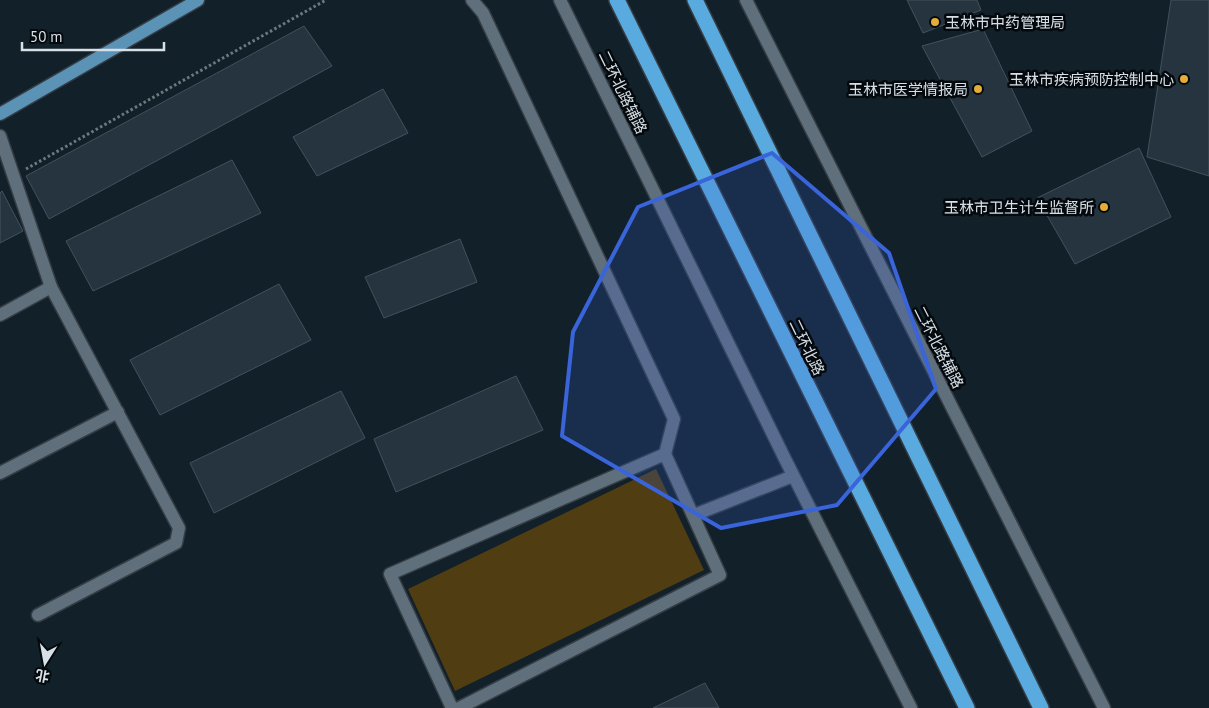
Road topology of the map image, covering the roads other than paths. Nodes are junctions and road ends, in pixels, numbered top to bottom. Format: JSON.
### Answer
{"nodes":[{"id":1,"x":198,"y":0,"type":"edge"},
{"id":2,"x":472,"y":0,"type":"edge"},
{"id":3,"x":560,"y":0,"type":"edge"},
{"id":4,"x":617,"y":0,"type":"edge"},
{"id":5,"x":694,"y":0,"type":"edge"},
{"id":6,"x":746,"y":0,"type":"edge"},
{"id":7,"x":0,"y":114,"type":"edge"},
{"id":8,"x":0,"y":136,"type":"edge"},
{"id":9,"x":51,"y":287,"type":"junction"},
{"id":10,"x":0,"y":315,"type":"edge"},
{"id":11,"x":118,"y":412,"type":"junction"},
{"id":12,"x":665,"y":454,"type":"junction"},
{"id":13,"x":0,"y":473,"type":"edge"},
{"id":14,"x":793,"y":476,"type":"junction"},
{"id":15,"x":694,"y":515,"type":"junction"},
{"id":16,"x":38,"y":615,"type":"dead end"},
{"id":17,"x":452,"y":708,"type":"edge"},
{"id":18,"x":459,"y":708,"type":"edge"},
{"id":19,"x":912,"y":708,"type":"edge"},
{"id":20,"x":967,"y":708,"type":"edge"},
{"id":21,"x":1042,"y":708,"type":"edge"},
{"id":22,"x":1104,"y":708,"type":"edge"}],
"edges":[{"from":1,"to":7,"type":"main road"},
{"from":2,"to":12,"type":"street"},
{"from":3,"to":14,"type":"street","name":"二环北路辅路"},
{"from":4,"to":20,"type":"highway","name":"二环北路"},
{"from":5,"to":21,"type":"highway"},
{"from":6,"to":22,"type":"street","name":"二环北路辅路"},
{"from":8,"to":9,"type":"street"},
{"from":9,"to":10,"type":"street"},
{"from":9,"to":11,"type":"street"},
{"from":11,"to":13,"type":"street"},
{"from":11,"to":16,"type":"street"},
{"from":12,"to":15,"type":"street"},
{"from":12,"to":17,"type":"street"},
{"from":14,"to":15,"type":"street"},
{"from":14,"to":19,"type":"street","name":"二环北路辅路"},
{"from":15,"to":18,"type":"street"}]}
